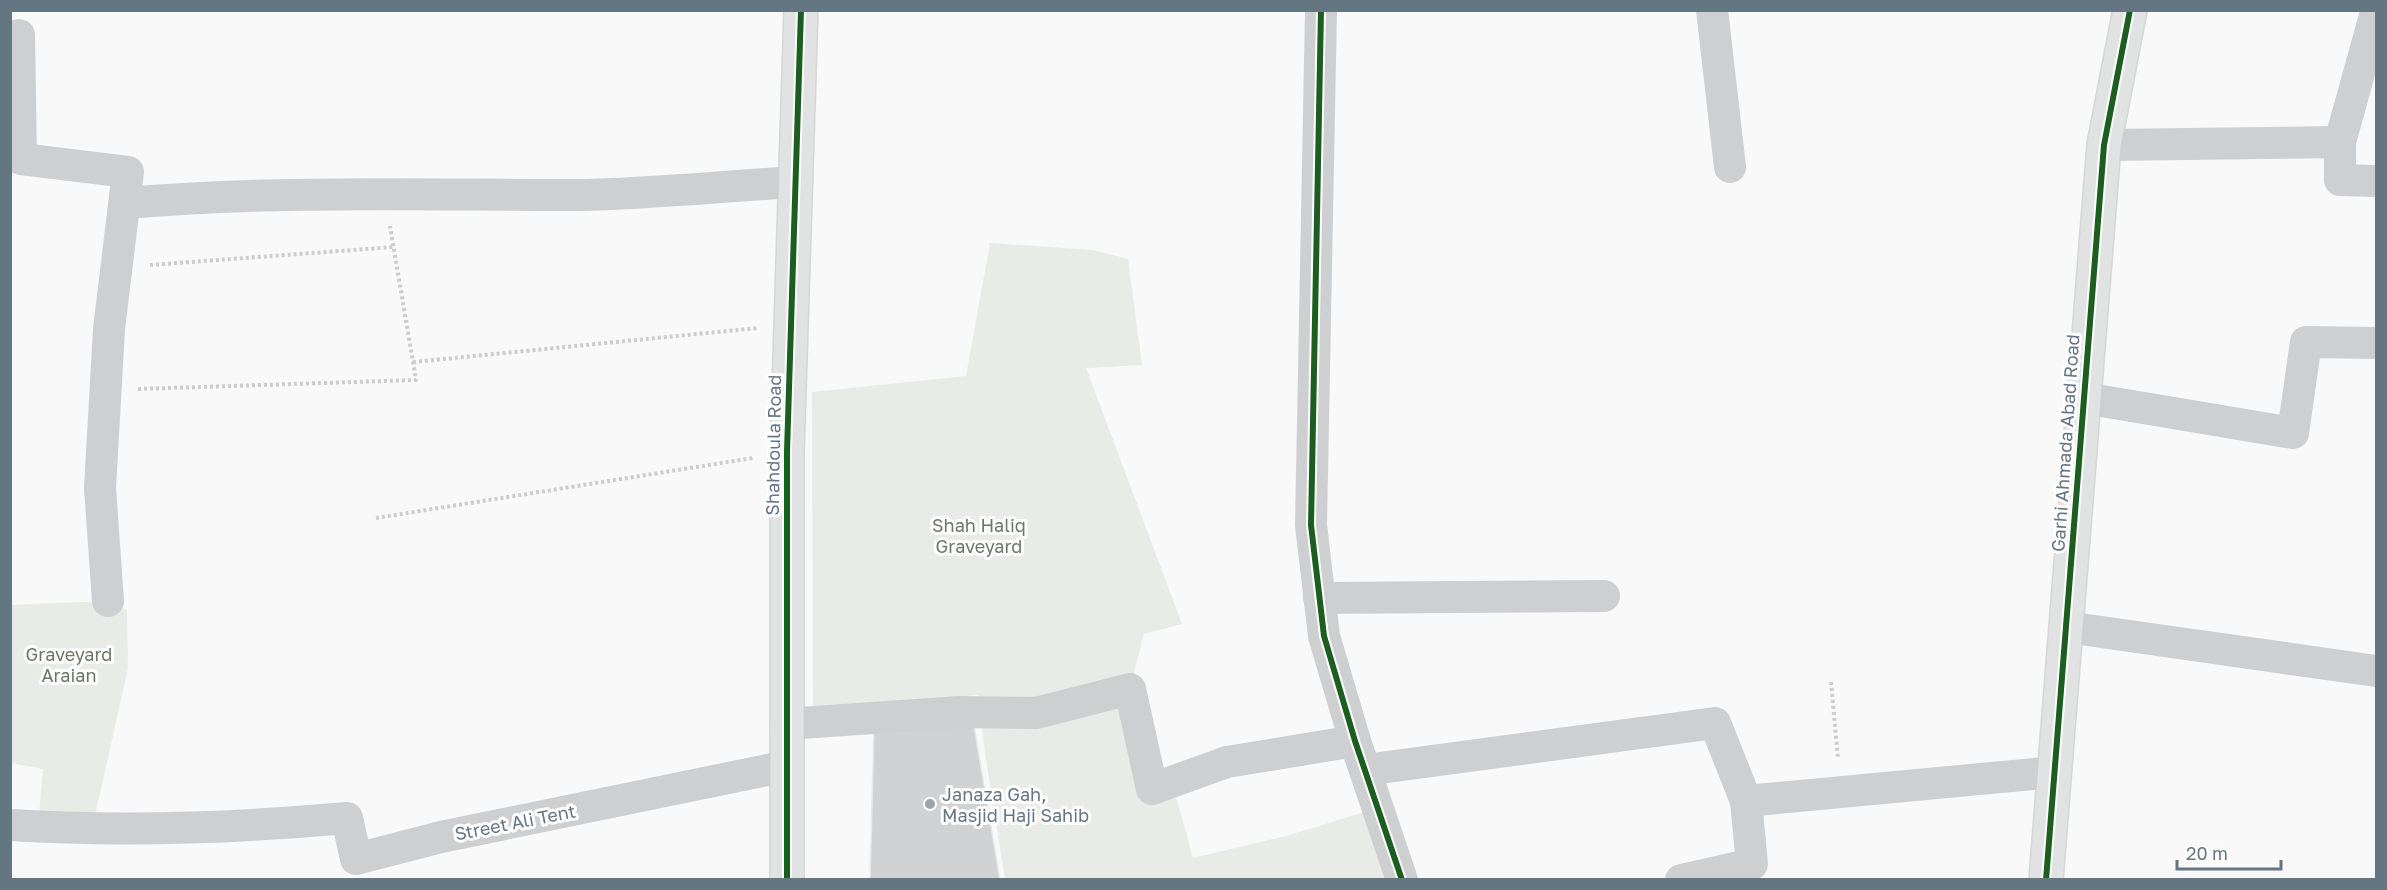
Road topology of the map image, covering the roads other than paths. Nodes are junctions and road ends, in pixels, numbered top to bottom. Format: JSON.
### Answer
{"nodes":[{"id":1,"x":801,"y":10,"type":"edge"},
{"id":2,"x":1321,"y":10,"type":"edge"},
{"id":3,"x":1712,"y":10,"type":"edge"},
{"id":4,"x":2130,"y":10,"type":"edge"},
{"id":5,"x":2375,"y":22,"type":"edge"},
{"id":6,"x":16,"y":27,"type":"edge"},
{"id":7,"x":2340,"y":142,"type":"junction"},
{"id":8,"x":2104,"y":145,"type":"junction"},
{"id":9,"x":1730,"y":167,"type":"dead end"},
{"id":10,"x":2376,"y":181,"type":"edge"},
{"id":11,"x":796,"y":182,"type":"junction"},
{"id":12,"x":125,"y":202,"type":"junction"},
{"id":13,"x":2376,"y":343,"type":"edge"},
{"id":14,"x":2084,"y":398,"type":"junction"},
{"id":15,"x":1604,"y":596,"type":"dead end"},
{"id":16,"x":1320,"y":598,"type":"junction"},
{"id":17,"x":108,"y":601,"type":"dead end"},
{"id":18,"x":2066,"y":627,"type":"junction"},
{"id":19,"x":2376,"y":671,"type":"edge"},
{"id":20,"x":786,"y":724,"type":"junction"},
{"id":21,"x":1355,"y":741,"type":"junction"},
{"id":22,"x":787,"y":766,"type":"junction"},
{"id":23,"x":1365,"y":770,"type":"junction"},
{"id":24,"x":2055,"y":772,"type":"junction"},
{"id":25,"x":1746,"y":801,"type":"junction"},
{"id":26,"x":10,"y":825,"type":"edge"},
{"id":27,"x":358,"y":869,"type":"edge"},
{"id":28,"x":787,"y":879,"type":"edge"},
{"id":29,"x":1402,"y":879,"type":"edge"},
{"id":30,"x":1681,"y":879,"type":"edge"},
{"id":31,"x":2046,"y":879,"type":"edge"}],
"edges":[{"from":1,"to":11,"type":"street","name":"Shahdoula Road"},
{"from":2,"to":16,"type":"street"},
{"from":3,"to":9,"type":"street"},
{"from":4,"to":8,"type":"street","name":"Garhi Ahmada Abad Road"},
{"from":5,"to":7,"type":"street"},
{"from":6,"to":12,"type":"street"},
{"from":7,"to":8,"type":"street"},
{"from":7,"to":10,"type":"street"},
{"from":8,"to":14,"type":"street","name":"Garhi Ahmada Abad Road"},
{"from":11,"to":12,"type":"street"},
{"from":11,"to":20,"type":"street","name":"Shahdoula Road"},
{"from":12,"to":17,"type":"street"},
{"from":13,"to":14,"type":"street"},
{"from":14,"to":18,"type":"street","name":"Garhi Ahmada Abad Road"},
{"from":15,"to":16,"type":"street"},
{"from":16,"to":21,"type":"street"},
{"from":18,"to":19,"type":"street"},
{"from":18,"to":24,"type":"street","name":"Garhi Ahmada Abad Road"},
{"from":20,"to":21,"type":"street"},
{"from":20,"to":22,"type":"street","name":"Shahdoula Road"},
{"from":21,"to":23,"type":"street"},
{"from":22,"to":27,"type":"street","name":"Street Ali Tent"},
{"from":22,"to":28,"type":"street","name":"Shahdoula Road"},
{"from":23,"to":25,"type":"street"},
{"from":23,"to":29,"type":"street"},
{"from":24,"to":25,"type":"street"},
{"from":24,"to":31,"type":"street","name":"Garhi Ahmada Abad Road"},
{"from":25,"to":30,"type":"street"},
{"from":26,"to":27,"type":"street","name":"Street Ali Tent"}]}
